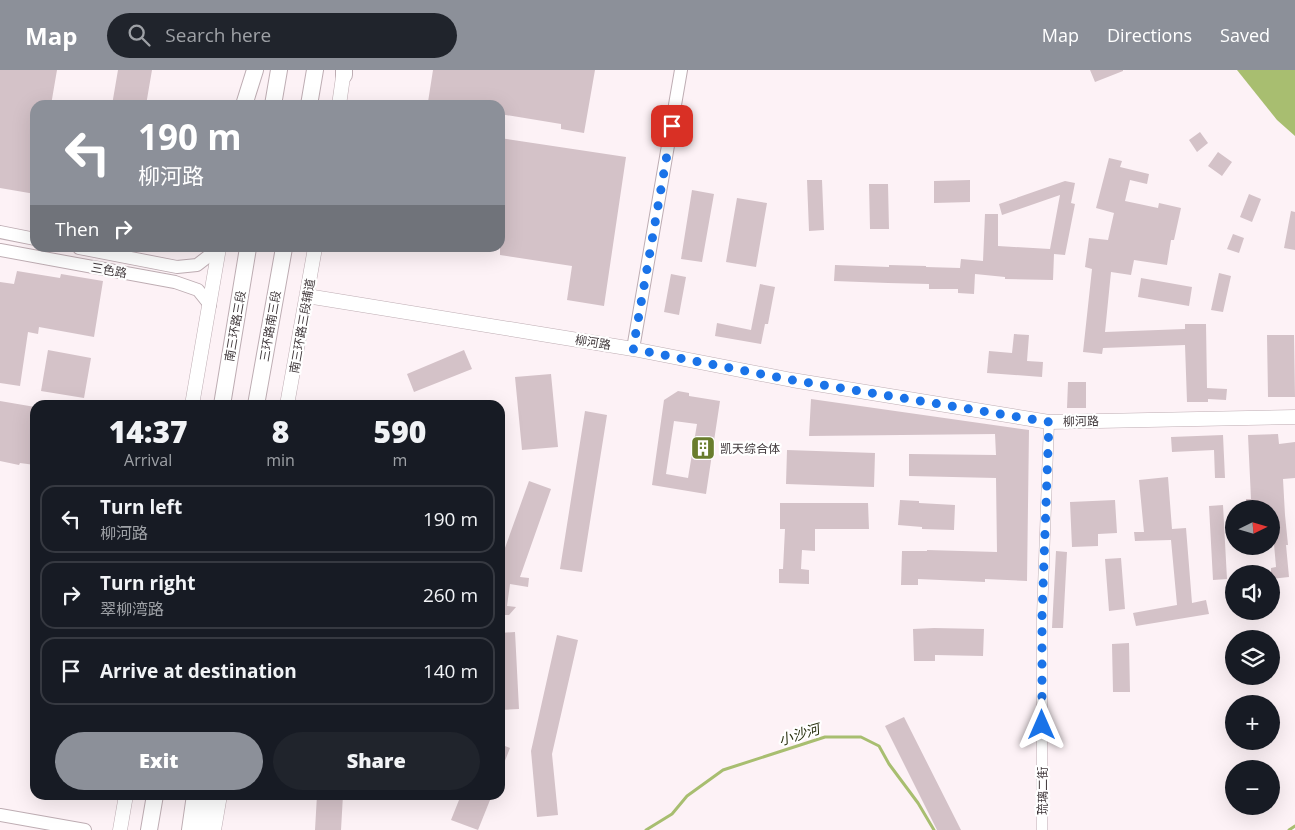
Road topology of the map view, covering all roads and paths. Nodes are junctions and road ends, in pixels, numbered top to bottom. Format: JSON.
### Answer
{"nodes":[{"id":1,"x":249,"y":70,"type":"edge"},
{"id":2,"x":256,"y":70,"type":"edge"},
{"id":3,"x":279,"y":70,"type":"edge"},
{"id":4,"x":315,"y":70,"type":"edge"},
{"id":5,"x":681,"y":70,"type":"edge"},
{"id":6,"x":344,"y":72,"type":"edge"},
{"id":7,"x":245,"y":100,"type":"edge"},
{"id":8,"x":246,"y":100,"type":"edge"},
{"id":9,"x":274,"y":100,"type":"edge"},
{"id":10,"x":310,"y":100,"type":"edge"},
{"id":11,"x":340,"y":100,"type":"edge"},
{"id":12,"x":0,"y":232,"type":"edge"},
{"id":13,"x":30,"y":238,"type":"edge"},
{"id":14,"x":0,"y":250,"type":"edge"},
{"id":15,"x":100,"y":252,"type":"edge"},
{"id":16,"x":214,"y":252,"type":"edge"},
{"id":17,"x":218,"y":252,"type":"edge"},
{"id":18,"x":247,"y":252,"type":"edge"},
{"id":19,"x":283,"y":252,"type":"edge"},
{"id":20,"x":314,"y":252,"type":"edge"},
{"id":21,"x":307,"y":296,"type":"junction"},
{"id":22,"x":210,"y":305,"type":"junction"},
{"id":23,"x":633,"y":349,"type":"junction"},
{"id":24,"x":193,"y":400,"type":"edge"},
{"id":25,"x":223,"y":400,"type":"edge"},
{"id":26,"x":257,"y":400,"type":"edge"},
{"id":27,"x":288,"y":400,"type":"edge"},
{"id":28,"x":1295,"y":417,"type":"edge"},
{"id":29,"x":1049,"y":422,"type":"junction"},
{"id":30,"x":125,"y":800,"type":"edge"},
{"id":31,"x":143,"y":800,"type":"edge"},
{"id":32,"x":154,"y":800,"type":"edge"},
{"id":33,"x":194,"y":800,"type":"edge"},
{"id":34,"x":209,"y":800,"type":"edge"},
{"id":35,"x":219,"y":800,"type":"edge"},
{"id":36,"x":0,"y":815,"type":"edge"},
{"id":37,"x":84,"y":830,"type":"edge"},
{"id":38,"x":120,"y":830,"type":"edge"},
{"id":39,"x":138,"y":830,"type":"edge"},
{"id":40,"x":150,"y":830,"type":"edge"},
{"id":41,"x":190,"y":830,"type":"edge"},
{"id":42,"x":201,"y":830,"type":"edge"},
{"id":43,"x":214,"y":830,"type":"edge"},
{"id":44,"x":1042,"y":830,"type":"edge"}],
"edges":[{"from":1,"to":7,"type":"main road"},
{"from":2,"to":8,"type":"highway"},
{"from":3,"to":9,"type":"highway"},
{"from":4,"to":10,"type":"highway"},
{"from":5,"to":23,"type":"street"},
{"from":6,"to":11,"type":"main road"},
{"from":12,"to":13,"type":"street"},
{"from":14,"to":22,"type":"street","name":"三色路"},
{"from":15,"to":16,"type":"street","name":"三色路"},
{"from":17,"to":22,"type":"main road"},
{"from":18,"to":25,"type":"highway","name":"南三环路三段"},
{"from":19,"to":26,"type":"highway","name":"三环路南三段"},
{"from":20,"to":21,"type":"main road","name":"南三环路三段辅道"},
{"from":21,"to":23,"type":"main road","name":"柳河路"},
{"from":21,"to":27,"type":"main road","name":"南三环路三段辅道"},
{"from":22,"to":24,"type":"main road"},
{"from":23,"to":29,"type":"main road","name":"柳河路"},
{"from":28,"to":29,"type":"main road","name":"柳河路"},
{"from":29,"to":44,"type":"street","name":"琉璃二街"},
{"from":30,"to":38,"type":"main road"},
{"from":31,"to":39,"type":"highway"},
{"from":32,"to":40,"type":"highway"},
{"from":33,"to":41,"type":"highway"},
{"from":34,"to":42,"type":"highway"},
{"from":35,"to":43,"type":"main road"},
{"from":36,"to":37,"type":"street"}]}
